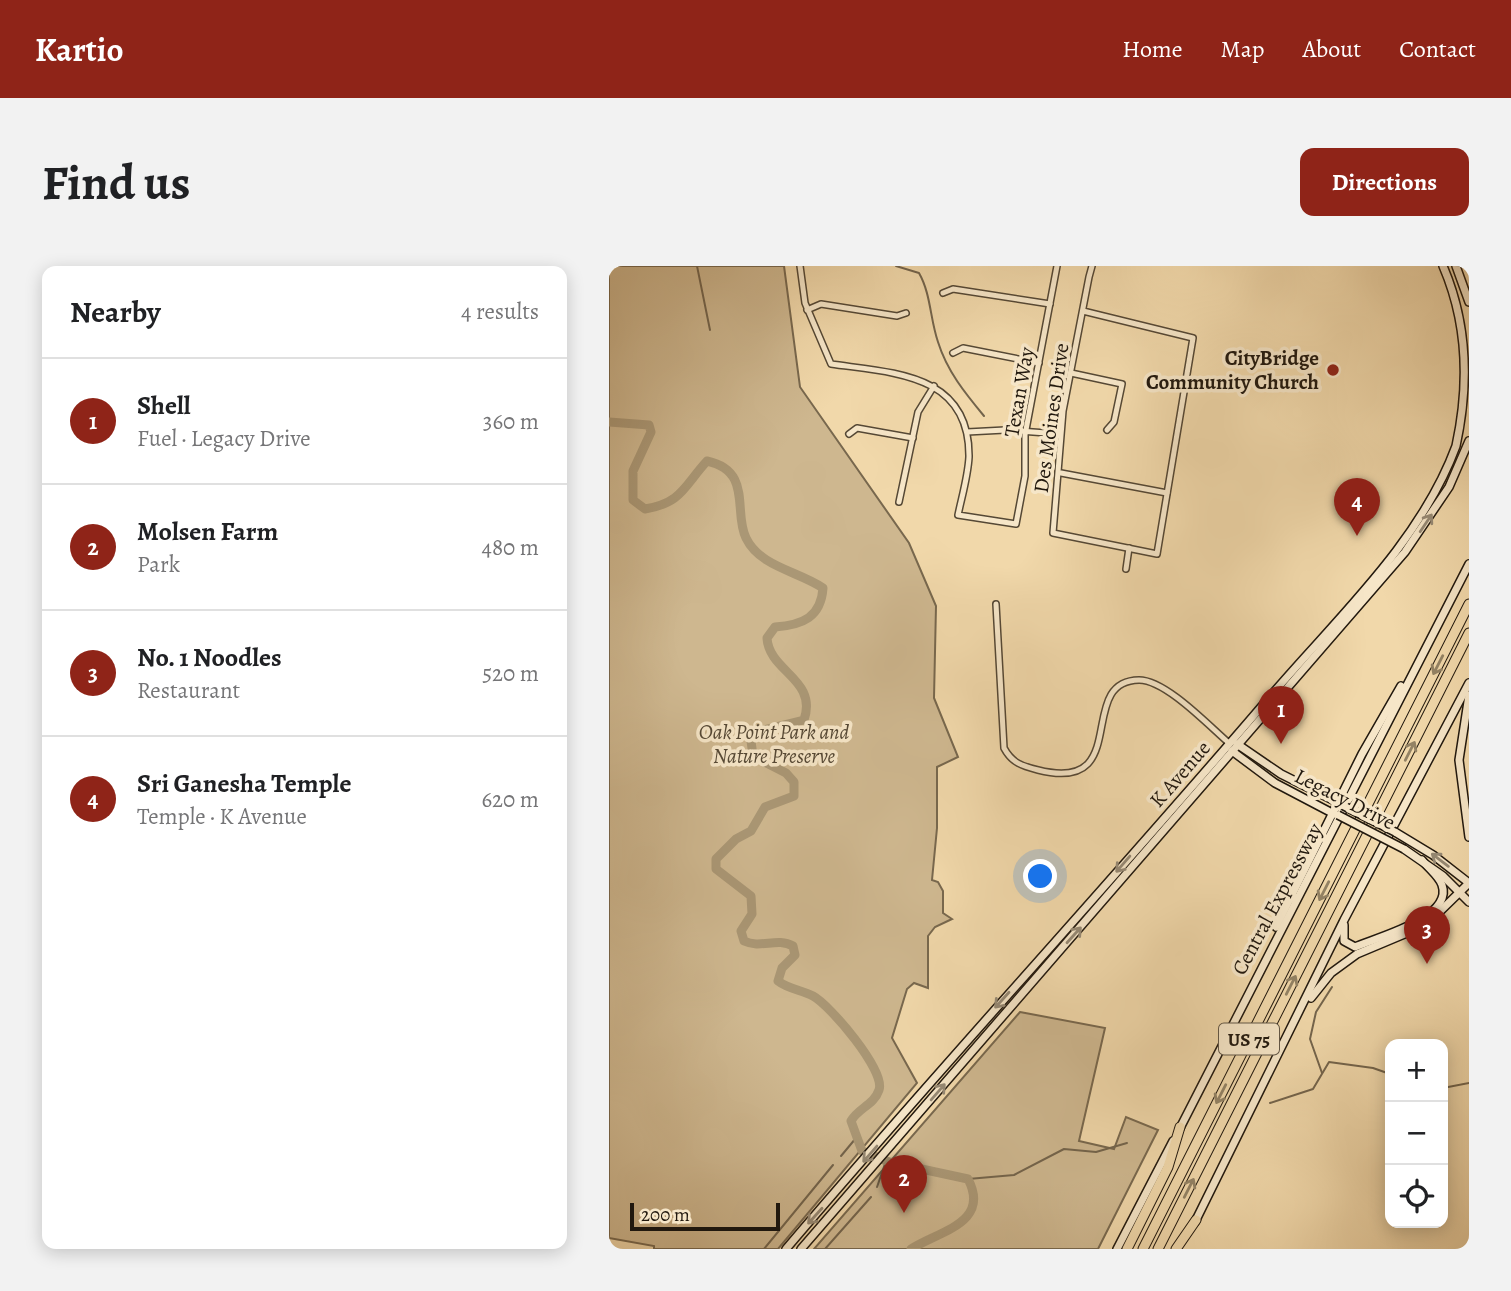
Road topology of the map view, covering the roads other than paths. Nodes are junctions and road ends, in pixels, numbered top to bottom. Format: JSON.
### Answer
{"nodes":[{"id":1,"x":800,"y":266,"type":"edge"},
{"id":2,"x":1058,"y":266,"type":"edge"},
{"id":3,"x":1091,"y":266,"type":"edge"},
{"id":4,"x":1443,"y":266,"type":"edge"},
{"id":5,"x":1456,"y":266,"type":"edge"},
{"id":6,"x":1462,"y":280,"type":"junction"},
{"id":7,"x":1451,"y":285,"type":"junction"},
{"id":8,"x":943,"y":293,"type":"dead end"},
{"id":9,"x":1469,"y":302,"type":"edge"},
{"id":10,"x":1050,"y":304,"type":"junction"},
{"id":11,"x":807,"y":310,"type":"junction"},
{"id":12,"x":1083,"y":312,"type":"junction"},
{"id":13,"x":906,"y":313,"type":"dead end"},
{"id":14,"x":953,"y":353,"type":"dead end"},
{"id":15,"x":1039,"y":363,"type":"junction"},
{"id":16,"x":1469,"y":363,"type":"edge"},
{"id":17,"x":1071,"y":373,"type":"junction"},
{"id":18,"x":934,"y":386,"type":"junction"},
{"id":19,"x":1107,"y":430,"type":"dead end"},
{"id":20,"x":1026,"y":431,"type":"junction"},
{"id":21,"x":967,"y":432,"type":"junction"},
{"id":22,"x":849,"y":434,"type":"dead end"},
{"id":23,"x":1061,"y":434,"type":"junction"},
{"id":24,"x":1460,"y":435,"type":"junction"},
{"id":25,"x":913,"y":438,"type":"junction"},
{"id":26,"x":1469,"y":439,"type":"edge"},
{"id":27,"x":1061,"y":473,"type":"junction"},
{"id":28,"x":1167,"y":493,"type":"junction"},
{"id":29,"x":899,"y":502,"type":"dead end"},
{"id":30,"x":1129,"y":548,"type":"junction"},
{"id":31,"x":1469,"y":564,"type":"edge"},
{"id":32,"x":1126,"y":569,"type":"dead end"},
{"id":33,"x":996,"y":604,"type":"dead end"},
{"id":34,"x":1469,"y":604,"type":"edge"},
{"id":35,"x":1469,"y":633,"type":"edge"},
{"id":36,"x":1329,"y":634,"type":"junction"},
{"id":37,"x":1428,"y":643,"type":"junction"},
{"id":38,"x":1469,"y":683,"type":"edge"},
{"id":39,"x":1283,"y":687,"type":"junction"},
{"id":40,"x":1469,"y":695,"type":"edge"},
{"id":41,"x":1230,"y":744,"type":"junction"},
{"id":42,"x":1241,"y":744,"type":"junction"},
{"id":43,"x":1232,"y":753,"type":"junction"},
{"id":44,"x":1281,"y":774,"type":"junction"},
{"id":45,"x":1275,"y":783,"type":"junction"},
{"id":46,"x":1340,"y":804,"type":"junction"},
{"id":47,"x":1335,"y":814,"type":"junction"},
{"id":48,"x":1469,"y":837,"type":"edge"},
{"id":49,"x":1422,"y":860,"type":"junction"},
{"id":50,"x":1469,"y":883,"type":"edge"},
{"id":51,"x":1105,"y":892,"type":"junction"},
{"id":52,"x":1459,"y":892,"type":"junction"},
{"id":53,"x":1469,"y":902,"type":"edge"},
{"id":54,"x":1344,"y":919,"type":"junction"},
{"id":55,"x":1047,"y":949,"type":"junction"},
{"id":56,"x":1056,"y":956,"type":"junction"},
{"id":57,"x":1257,"y":973,"type":"junction"},
{"id":58,"x":1302,"y":1009,"type":"junction"},
{"id":59,"x":983,"y":1022,"type":"junction"},
{"id":60,"x":992,"y":1031,"type":"junction"},
{"id":61,"x":1180,"y":1127,"type":"junction"},
{"id":62,"x":1196,"y":1220,"type":"joint"},
{"id":63,"x":786,"y":1249,"type":"edge"},
{"id":64,"x":801,"y":1249,"type":"edge"},
{"id":65,"x":1117,"y":1249,"type":"edge"},
{"id":66,"x":1127,"y":1249,"type":"edge"},
{"id":67,"x":1143,"y":1249,"type":"edge"},
{"id":68,"x":1158,"y":1249,"type":"edge"},
{"id":69,"x":1179,"y":1249,"type":"edge"}],
"edges":[{"from":1,"to":11,"type":"street"},
{"from":2,"to":10,"type":"street","name":"Texan Way"},
{"from":3,"to":12,"type":"street","name":"Des Moines Drive"},
{"from":4,"to":7,"type":"main road","name":"K Avenue"},
{"from":5,"to":6,"type":"main road"},
{"from":6,"to":7,"type":"main road"},
{"from":6,"to":9,"type":"main road"},
{"from":7,"to":16,"type":"main road","name":"K Avenue"},
{"from":8,"to":10,"type":"street"},
{"from":10,"to":15,"type":"street","name":"Texan Way"},
{"from":11,"to":13,"type":"street"},
{"from":11,"to":18,"type":"street"},
{"from":12,"to":17,"type":"street","name":"Des Moines Drive"},
{"from":12,"to":28,"type":"street"},
{"from":14,"to":15,"type":"street"},
{"from":15,"to":20,"type":"street","name":"Texan Way"},
{"from":16,"to":24,"type":"main road","name":"K Avenue"},
{"from":17,"to":19,"type":"street"},
{"from":17,"to":23,"type":"street","name":"Des Moines Drive"},
{"from":18,"to":21,"type":"street"},
{"from":18,"to":25,"type":"street"},
{"from":20,"to":21,"type":"street"},
{"from":20,"to":21,"type":"street","name":"Texan Way"},
{"from":20,"to":23,"type":"street"},
{"from":22,"to":25,"type":"street"},
{"from":23,"to":27,"type":"street","name":"Des Moines Drive"},
{"from":24,"to":26,"type":"main road"},
{"from":24,"to":36,"type":"main road","name":"K Avenue"},
{"from":25,"to":29,"type":"street"},
{"from":36,"to":26,"type":"main road","name":"K Avenue","one_way":true},
{"from":27,"to":28,"type":"street"},
{"from":27,"to":30,"type":"street","name":"Des Moines Drive"},
{"from":28,"to":30,"type":"street"},
{"from":30,"to":32,"type":"street"},
{"from":31,"to":37,"type":"main road","name":"Central Expressway"},
{"from":33,"to":41,"type":"street"},
{"from":34,"to":67,"type":"highway","name":"Central Expressway","number":"US 75","one_way":true},
{"from":68,"to":35,"type":"highway","number":"US 75","one_way":true},
{"from":36,"to":39,"type":"main road","name":"K Avenue"},
{"from":37,"to":46,"type":"main road"},
{"from":37,"to":57,"type":"main road","name":"Central Expressway"},
{"from":38,"to":54,"type":"main road"},
{"from":39,"to":41,"type":"main road","name":"K Avenue"},
{"from":39,"to":42,"type":"main road","name":"K Avenue"},
{"from":40,"to":48,"type":"main road"},
{"from":41,"to":42,"type":"main road"},
{"from":41,"to":43,"type":"main road"},
{"from":41,"to":51,"type":"main road","name":"K Avenue","one_way":true},
{"from":42,"to":43,"type":"main road","name":"K Avenue"},
{"from":42,"to":44,"type":"main road","name":"Legacy Drive"},
{"from":43,"to":45,"type":"main road","name":"Legacy Drive"},
{"from":43,"to":51,"type":"main road","name":"K Avenue"},
{"from":44,"to":45,"type":"main road"},
{"from":44,"to":46,"type":"main road","name":"Legacy Drive"},
{"from":45,"to":47,"type":"main road","name":"Legacy Drive"},
{"from":46,"to":47,"type":"main road"},
{"from":50,"to":46,"type":"main road","name":"Legacy Drive","one_way":true,"bridge":true},
{"from":47,"to":49,"type":"main road","name":"Legacy Drive","bridge":true},
{"from":47,"to":57,"type":"main road"},
{"from":49,"to":52,"type":"main road","name":"Legacy Drive"},
{"from":49,"to":54,"type":"main road"},
{"from":50,"to":52,"type":"main road"},
{"from":51,"to":55,"type":"main road","name":"K Avenue"},
{"from":56,"to":51,"type":"main road","name":"K Avenue","one_way":true},
{"from":52,"to":53,"type":"main road","name":"Legacy Drive"},
{"from":52,"to":58,"type":"main road"},
{"from":54,"to":58,"type":"main road"},
{"from":55,"to":56,"type":"main road"},
{"from":55,"to":59,"type":"main road","name":"K Avenue","one_way":true},
{"from":56,"to":60,"type":"main road","name":"K Avenue"},
{"from":57,"to":61,"type":"main road","name":"Central Expressway"},
{"from":58,"to":62,"type":"main road"},
{"from":59,"to":60,"type":"main road"},
{"from":59,"to":63,"type":"main road","name":"K Avenue","one_way":true},
{"from":64,"to":60,"type":"main road","name":"K Avenue","one_way":true},
{"from":61,"to":65,"type":"main road","name":"Central Expressway"},
{"from":61,"to":66,"type":"highway"},
{"from":62,"to":69,"type":"highway"}]}
